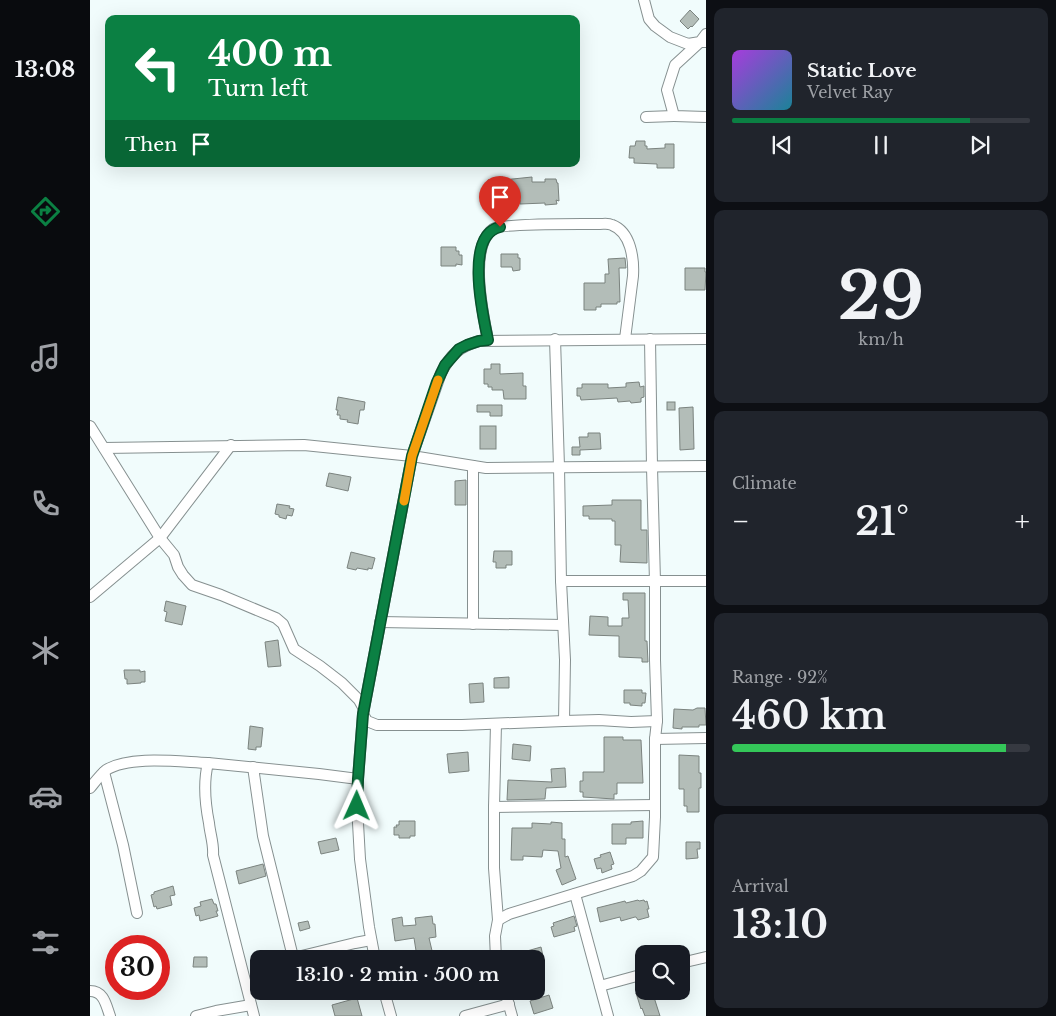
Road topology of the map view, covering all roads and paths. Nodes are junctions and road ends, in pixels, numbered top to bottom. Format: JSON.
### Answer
{"nodes":[{"id":1,"x":644,"y":0,"type":"edge"},
{"id":2,"x":704,"y":39,"type":"edge"},
{"id":3,"x":674,"y":116,"type":"junction"},
{"id":4,"x":646,"y":117,"type":"dead end"},
{"id":5,"x":706,"y":117,"type":"edge"},
{"id":6,"x":625,"y":339,"type":"junction"},
{"id":7,"x":650,"y":339,"type":"junction"},
{"id":8,"x":706,"y":339,"type":"edge"},
{"id":9,"x":488,"y":340,"type":"junction"},
{"id":10,"x":555,"y":340,"type":"junction"},
{"id":11,"x":90,"y":426,"type":"edge"},
{"id":12,"x":231,"y":446,"type":"junction"},
{"id":13,"x":104,"y":448,"type":"junction"},
{"id":14,"x":412,"y":456,"type":"junction"},
{"id":15,"x":473,"y":466,"type":"junction"},
{"id":16,"x":706,"y":466,"type":"edge"},
{"id":17,"x":559,"y":467,"type":"junction"},
{"id":18,"x":652,"y":467,"type":"junction"},
{"id":19,"x":160,"y":538,"type":"junction"},
{"id":20,"x":706,"y":581,"type":"edge"},
{"id":21,"x":561,"y":582,"type":"junction"},
{"id":22,"x":655,"y":582,"type":"junction"},
{"id":23,"x":90,"y":597,"type":"edge"},
{"id":24,"x":380,"y":622,"type":"junction"},
{"id":25,"x":473,"y":624,"type":"junction"},
{"id":26,"x":563,"y":625,"type":"junction"},
{"id":27,"x":364,"y":711,"type":"junction"},
{"id":28,"x":564,"y":721,"type":"junction"},
{"id":29,"x":657,"y":721,"type":"junction"},
{"id":30,"x":496,"y":724,"type":"junction"},
{"id":31,"x":706,"y":738,"type":"edge"},
{"id":32,"x":655,"y":739,"type":"junction"},
{"id":33,"x":208,"y":763,"type":"junction"},
{"id":34,"x":253,"y":768,"type":"junction"},
{"id":35,"x":104,"y":772,"type":"junction"},
{"id":36,"x":358,"y":779,"type":"junction"},
{"id":37,"x":90,"y":788,"type":"edge"},
{"id":38,"x":655,"y":805,"type":"junction"},
{"id":39,"x":494,"y":807,"type":"junction"},
{"id":40,"x":575,"y":894,"type":"junction"},
{"id":41,"x":137,"y":913,"type":"dead end"},
{"id":42,"x":498,"y":920,"type":"junction"},
{"id":43,"x":371,"y":940,"type":"junction"},
{"id":44,"x":288,"y":950,"type":"edge"},
{"id":45,"x":325,"y":950,"type":"edge"},
{"id":46,"x":373,"y":950,"type":"edge"},
{"id":47,"x":496,"y":950,"type":"edge"},
{"id":48,"x":706,"y":957,"type":"edge"},
{"id":49,"x":690,"y":961,"type":"edge"},
{"id":50,"x":635,"y":976,"type":"edge"},
{"id":51,"x":600,"y":986,"type":"junction"},
{"id":52,"x":90,"y":991,"type":"edge"},
{"id":53,"x":387,"y":1000,"type":"edge"},
{"id":54,"x":508,"y":1000,"type":"edge"},
{"id":55,"x":509,"y":1004,"type":"junction"},
{"id":56,"x":251,"y":1005,"type":"junction"},
{"id":57,"x":110,"y":1016,"type":"edge"},
{"id":58,"x":196,"y":1016,"type":"edge"},
{"id":59,"x":254,"y":1016,"type":"edge"},
{"id":60,"x":391,"y":1016,"type":"edge"},
{"id":61,"x":464,"y":1016,"type":"edge"},
{"id":62,"x":512,"y":1016,"type":"edge"},
{"id":63,"x":608,"y":1016,"type":"edge"}],
"edges":[{"from":1,"to":2,"type":"street"},
{"from":2,"to":3,"type":"street"},
{"from":3,"to":4,"type":"street"},
{"from":3,"to":5,"type":"street"},
{"from":6,"to":7,"type":"street"},
{"from":6,"to":9,"type":"street"},
{"from":6,"to":10,"type":"street"},
{"from":7,"to":8,"type":"street"},
{"from":7,"to":18,"type":"street"},
{"from":9,"to":10,"type":"street"},
{"from":9,"to":14,"type":"street"},
{"from":10,"to":17,"type":"street"},
{"from":11,"to":13,"type":"street"},
{"from":12,"to":13,"type":"street"},
{"from":12,"to":14,"type":"street"},
{"from":12,"to":19,"type":"street"},
{"from":13,"to":19,"type":"street"},
{"from":14,"to":15,"type":"street"},
{"from":14,"to":24,"type":"street"},
{"from":15,"to":17,"type":"street"},
{"from":15,"to":25,"type":"street"},
{"from":16,"to":18,"type":"street"},
{"from":17,"to":18,"type":"street"},
{"from":17,"to":21,"type":"street"},
{"from":18,"to":22,"type":"street"},
{"from":19,"to":23,"type":"street"},
{"from":19,"to":27,"type":"street"},
{"from":20,"to":22,"type":"street"},
{"from":21,"to":22,"type":"street"},
{"from":21,"to":26,"type":"street"},
{"from":22,"to":29,"type":"street"},
{"from":24,"to":25,"type":"street"},
{"from":24,"to":27,"type":"street"},
{"from":25,"to":26,"type":"street"},
{"from":26,"to":28,"type":"street"},
{"from":27,"to":30,"type":"street"},
{"from":27,"to":36,"type":"street"},
{"from":28,"to":29,"type":"street"},
{"from":28,"to":30,"type":"street"},
{"from":29,"to":32,"type":"street"},
{"from":30,"to":39,"type":"street"},
{"from":31,"to":32,"type":"street"},
{"from":32,"to":38,"type":"street"},
{"from":33,"to":34,"type":"street"},
{"from":33,"to":35,"type":"street"},
{"from":33,"to":56,"type":"street"},
{"from":34,"to":36,"type":"street"},
{"from":34,"to":44,"type":"street"},
{"from":35,"to":37,"type":"street"},
{"from":35,"to":41,"type":"street"},
{"from":36,"to":43,"type":"street"},
{"from":38,"to":39,"type":"street"},
{"from":38,"to":40,"type":"street"},
{"from":39,"to":42,"type":"street"},
{"from":40,"to":42,"type":"street"},
{"from":40,"to":51,"type":"street"},
{"from":42,"to":47,"type":"street"},
{"from":43,"to":45,"type":"street"},
{"from":43,"to":46,"type":"street"},
{"from":48,"to":49,"type":"street"},
{"from":50,"to":51,"type":"street"},
{"from":51,"to":63,"type":"street"},
{"from":52,"to":57,"type":"street"},
{"from":53,"to":60,"type":"street"},
{"from":54,"to":55,"type":"street"},
{"from":55,"to":61,"type":"street"},
{"from":55,"to":62,"type":"street"},
{"from":56,"to":58,"type":"street"},
{"from":56,"to":59,"type":"street"}]}
